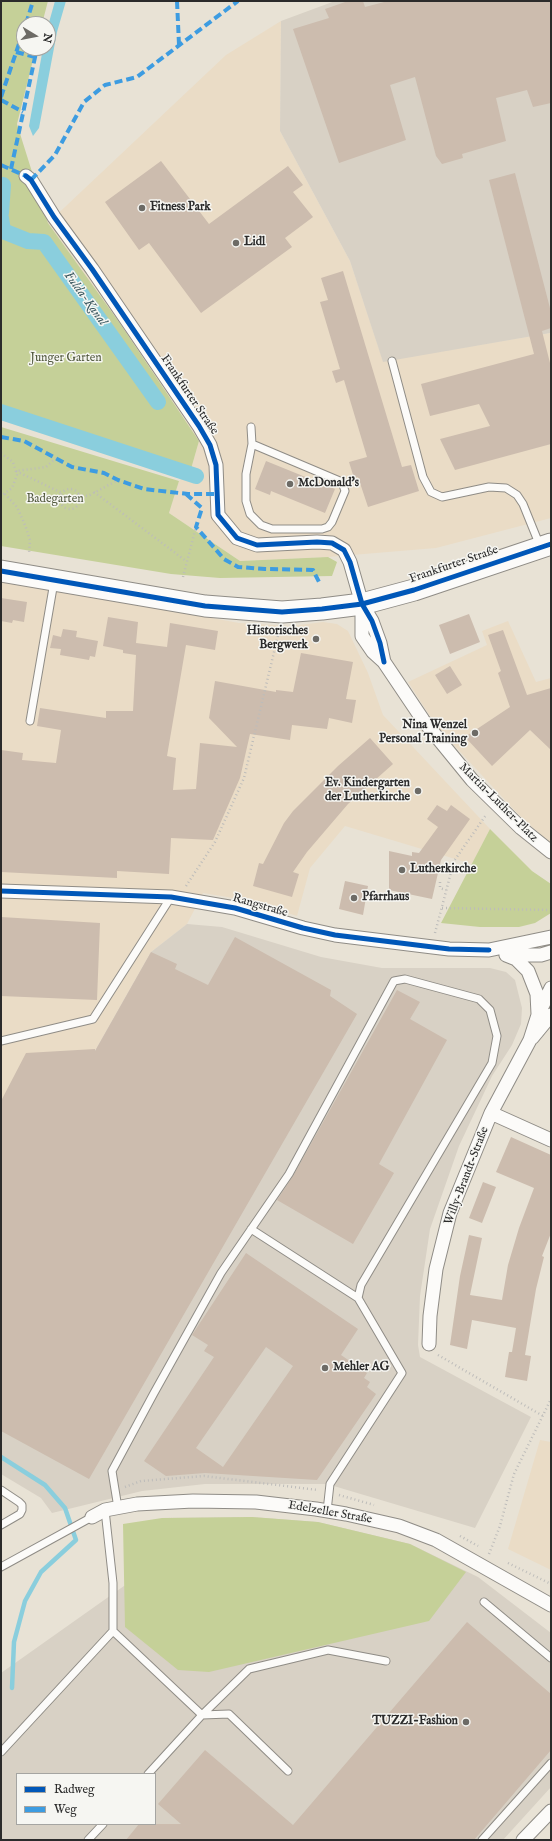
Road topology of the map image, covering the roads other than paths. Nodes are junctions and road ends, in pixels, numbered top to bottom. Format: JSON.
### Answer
{"nodes":[{"id":1,"x":26,"y":176,"type":"dead end"},
{"id":2,"x":392,"y":361,"type":"dead end"},
{"id":3,"x":251,"y":426,"type":"dead end"},
{"id":4,"x":252,"y":444,"type":"junction"},
{"id":5,"x":546,"y":545,"type":"edge"},
{"id":6,"x":1,"y":571,"type":"edge"},
{"id":7,"x":55,"y":580,"type":"junction"},
{"id":8,"x":362,"y":604,"type":"junction"},
{"id":9,"x":30,"y":721,"type":"dead end"},
{"id":10,"x":547,"y":849,"type":"edge"},
{"id":11,"x":551,"y":860,"type":"edge"},
{"id":12,"x":1,"y":891,"type":"edge"},
{"id":13,"x":170,"y":897,"type":"junction"},
{"id":14,"x":551,"y":937,"type":"edge"},
{"id":15,"x":489,"y":950,"type":"junction"},
{"id":16,"x":551,"y":952,"type":"edge"},
{"id":17,"x":506,"y":955,"type":"junction"},
{"id":18,"x":551,"y":988,"type":"edge"},
{"id":19,"x":538,"y":1015,"type":"junction"},
{"id":20,"x":551,"y":1015,"type":"edge"},
{"id":21,"x":530,"y":1040,"type":"junction"},
{"id":22,"x":1,"y":1041,"type":"edge"},
{"id":23,"x":491,"y":1112,"type":"junction"},
{"id":24,"x":551,"y":1140,"type":"edge"},
{"id":25,"x":252,"y":1229,"type":"junction"},
{"id":26,"x":358,"y":1298,"type":"junction"},
{"id":27,"x":429,"y":1344,"type":"dead end"},
{"id":28,"x":1,"y":1490,"type":"edge"},
{"id":29,"x":118,"y":1508,"type":"junction"},
{"id":30,"x":105,"y":1510,"type":"junction"},
{"id":31,"x":327,"y":1510,"type":"junction"},
{"id":32,"x":92,"y":1517,"type":"joint"},
{"id":33,"x":1,"y":1525,"type":"edge"},
{"id":34,"x":1,"y":1567,"type":"edge"},
{"id":35,"x":484,"y":1602,"type":"dead end"},
{"id":36,"x":551,"y":1605,"type":"edge"},
{"id":37,"x":113,"y":1631,"type":"junction"},
{"id":38,"x":551,"y":1658,"type":"edge"},
{"id":39,"x":386,"y":1661,"type":"dead end"},
{"id":40,"x":202,"y":1715,"type":"junction"},
{"id":41,"x":1,"y":1752,"type":"edge"},
{"id":42,"x":551,"y":1762,"type":"edge"},
{"id":43,"x":288,"y":1771,"type":"dead end"},
{"id":44,"x":149,"y":1773,"type":"edge"},
{"id":45,"x":551,"y":1811,"type":"edge"},
{"id":46,"x":102,"y":1825,"type":"edge"},
{"id":47,"x":88,"y":1840,"type":"edge"},
{"id":48,"x":482,"y":1840,"type":"edge"},
{"id":49,"x":523,"y":1840,"type":"edge"}],
"edges":[{"from":1,"to":8,"type":"street","name":"Frankfurter Straße"},
{"from":2,"to":5,"type":"lane"},
{"from":3,"to":4,"type":"lane"},
{"from":4,"to":4,"type":"lane"},
{"from":5,"to":8,"type":"main road","name":"Frankfurter Straße"},
{"from":6,"to":7,"type":"main road","name":"Frankfurter Straße"},
{"from":7,"to":8,"type":"main road","name":"Frankfurter Straße"},
{"from":7,"to":9,"type":"lane"},
{"from":8,"to":10,"type":"street","name":"Martin-Luther-Platz"},
{"from":10,"to":11,"type":"street","name":"Martin-Luther-Platz"},
{"from":12,"to":13,"type":"street","name":"Rangstraße"},
{"from":13,"to":15,"type":"street","name":"Rangstraße"},
{"from":13,"to":22,"type":"lane"},
{"from":14,"to":15,"type":"street","name":"Rangstraße"},
{"from":15,"to":17,"type":"street","name":"Rangstraße"},
{"from":16,"to":17,"type":"street","name":"Rangstraße"},
{"from":17,"to":19,"type":"street"},
{"from":18,"to":19,"type":"street","name":"Willy-Brandt-Straße"},
{"from":19,"to":21,"type":"street","name":"Willy-Brandt-Straße"},
{"from":20,"to":21,"type":"street","name":"Willy-Brandt-Straße"},
{"from":21,"to":23,"type":"street","name":"Willy-Brandt-Straße"},
{"from":23,"to":24,"type":"street"},
{"from":23,"to":27,"type":"street","name":"Willy-Brandt-Straße"},
{"from":25,"to":26,"type":"lane"},
{"from":25,"to":26,"type":"lane"},
{"from":25,"to":29,"type":"lane"},
{"from":26,"to":31,"type":"lane"},
{"from":28,"to":33,"type":"lane"},
{"from":29,"to":30,"type":"street","name":"Edelzeller Straße"},
{"from":29,"to":31,"type":"street","name":"Edelzeller Straße"},
{"from":30,"to":32,"type":"street","name":"Edelzeller Straße"},
{"from":30,"to":37,"type":"lane"},
{"from":31,"to":36,"type":"street","name":"Edelzeller Straße"},
{"from":32,"to":34,"type":"lane"},
{"from":35,"to":38,"type":"lane"},
{"from":37,"to":40,"type":"lane"},
{"from":37,"to":41,"type":"lane"},
{"from":39,"to":40,"type":"lane"},
{"from":40,"to":43,"type":"lane"},
{"from":40,"to":44,"type":"lane"},
{"from":42,"to":48,"type":"lane"},
{"from":45,"to":49,"type":"street"},
{"from":46,"to":47,"type":"lane"}]}
